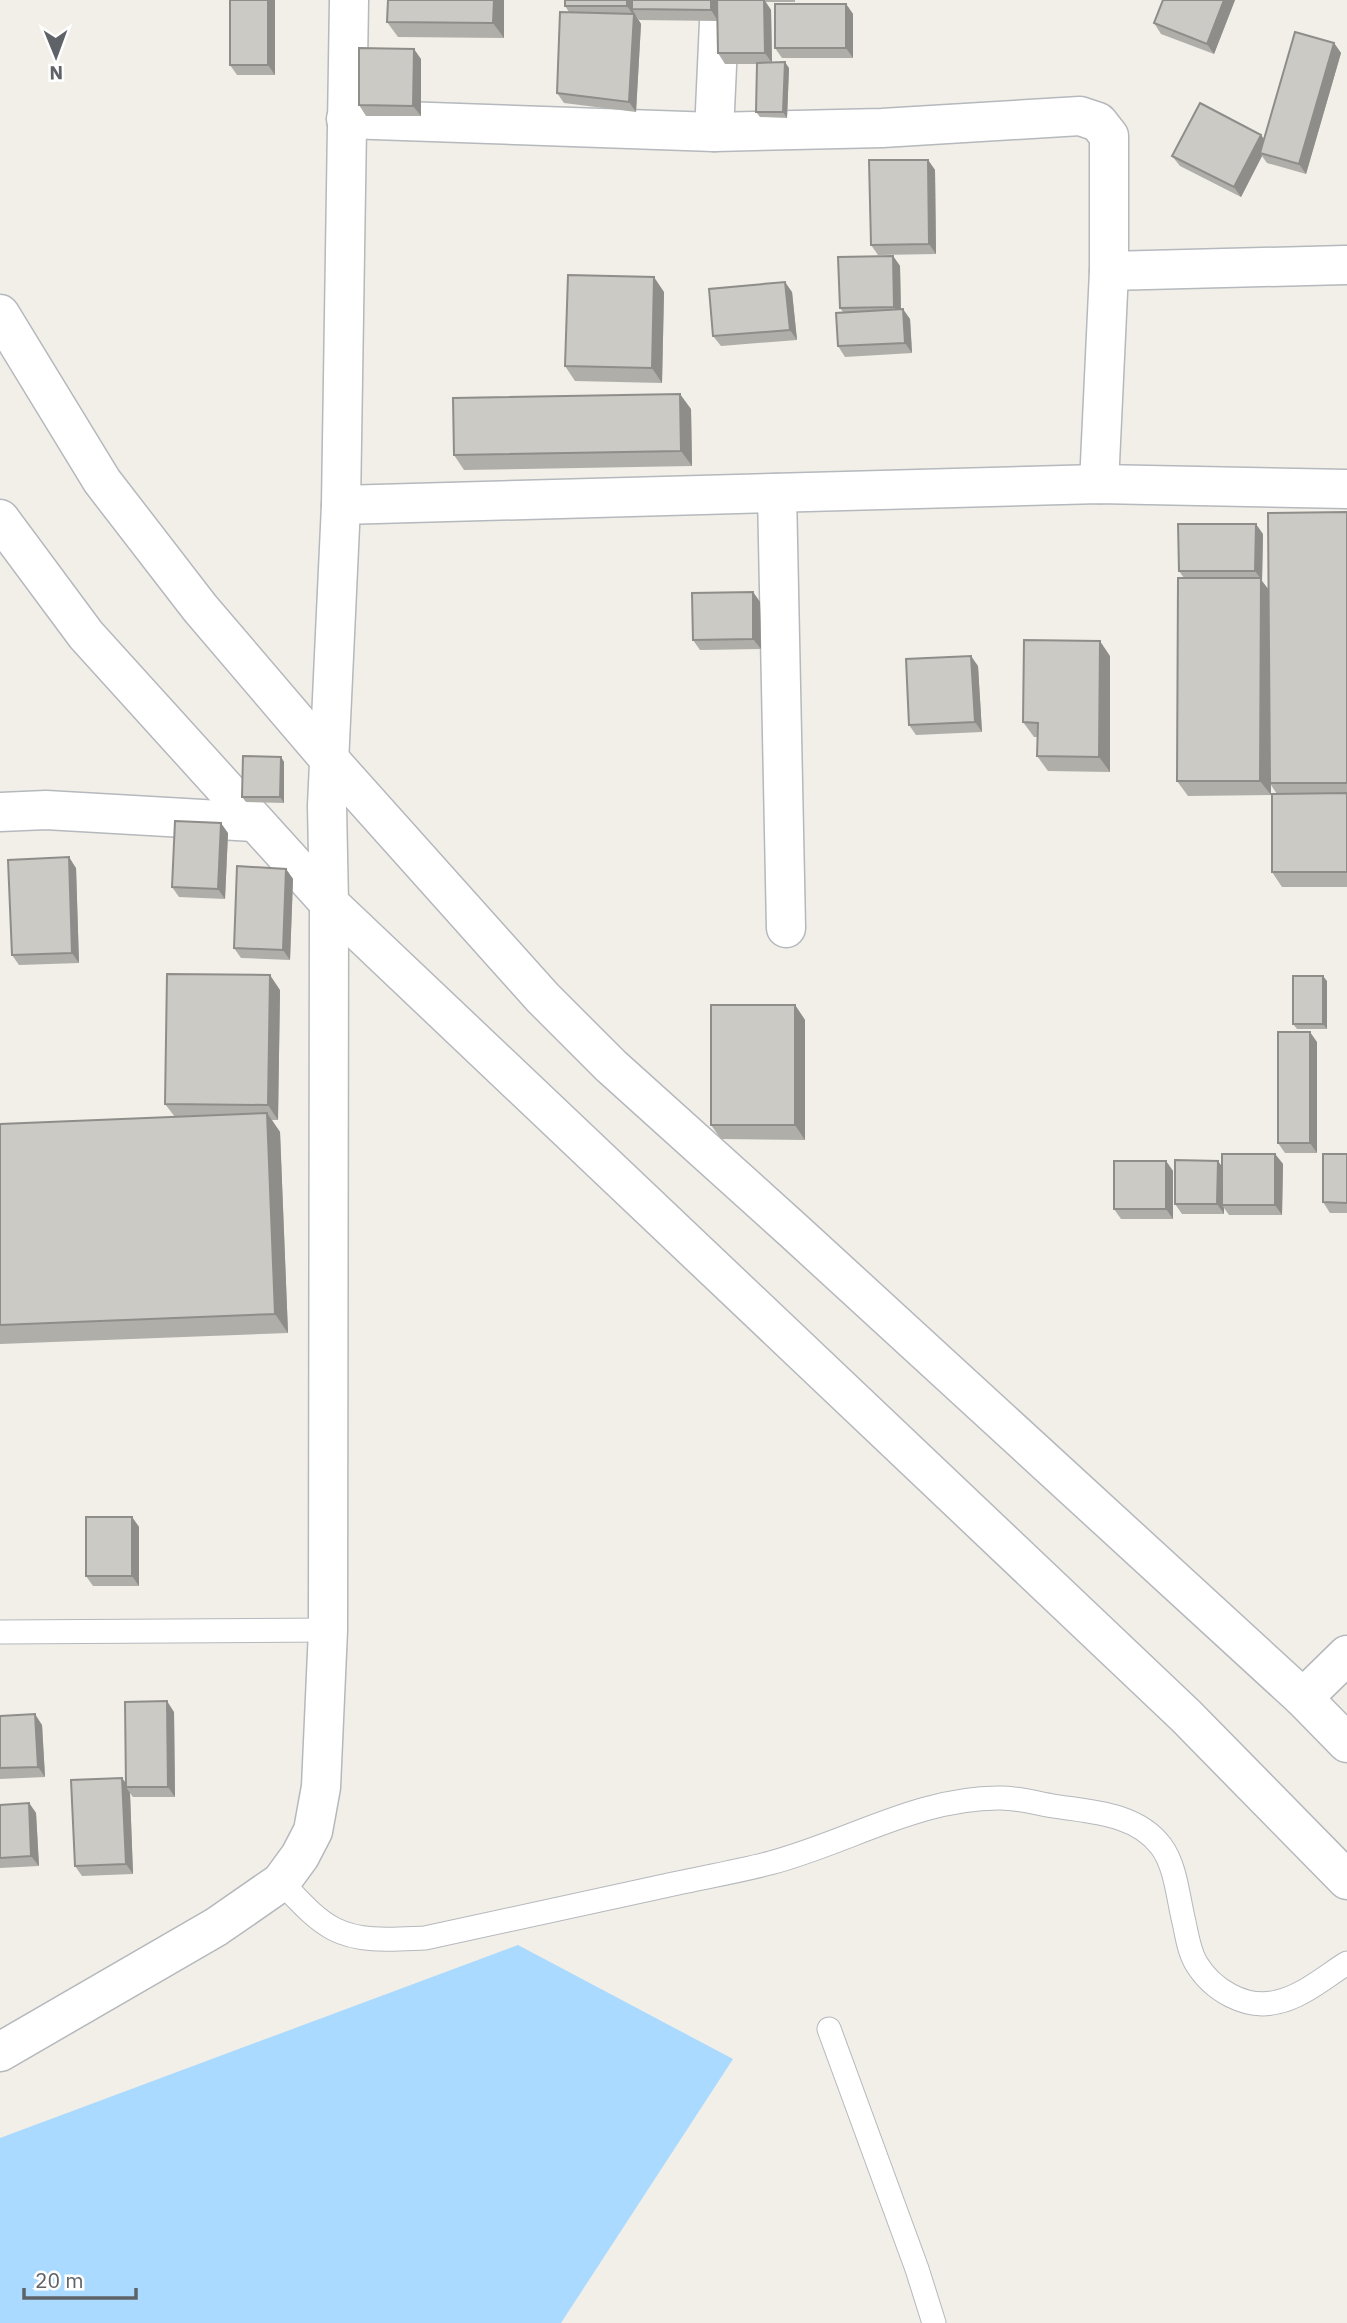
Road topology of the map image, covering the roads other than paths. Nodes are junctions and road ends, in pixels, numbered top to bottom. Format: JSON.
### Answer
{"nodes":[{"id":1,"x":349,"y":0,"type":"edge"},
{"id":2,"x":720,"y":0,"type":"edge"},
{"id":3,"x":346,"y":119,"type":"junction"},
{"id":4,"x":714,"y":132,"type":"junction"},
{"id":5,"x":1345,"y":265,"type":"dead end"},
{"id":6,"x":1109,"y":271,"type":"junction"},
{"id":7,"x":0,"y":314,"type":"edge"},
{"id":8,"x":1099,"y":484,"type":"junction"},
{"id":9,"x":1347,"y":489,"type":"edge"},
{"id":10,"x":777,"y":493,"type":"junction"},
{"id":11,"x":341,"y":505,"type":"junction"},
{"id":12,"x":0,"y":519,"type":"edge"},
{"id":13,"x":329,"y":759,"type":"junction"},
{"id":14,"x":0,"y":812,"type":"edge"},
{"id":15,"x":254,"y":822,"type":"junction"},
{"id":16,"x":329,"y":902,"type":"junction"},
{"id":17,"x":786,"y":928,"type":"dead end"},
{"id":18,"x":328,"y":1630,"type":"junction"},
{"id":19,"x":0,"y":1632,"type":"edge"},
{"id":20,"x":1347,"y":1656,"type":"edge"},
{"id":21,"x":1304,"y":1698,"type":"junction"},
{"id":22,"x":1347,"y":1743,"type":"edge"},
{"id":23,"x":1347,"y":1880,"type":"edge"},
{"id":24,"x":281,"y":1882,"type":"junction"},
{"id":25,"x":1347,"y":1963,"type":"edge"},
{"id":26,"x":829,"y":2029,"type":"dead end"},
{"id":27,"x":0,"y":2052,"type":"edge"},
{"id":28,"x":934,"y":2323,"type":"edge"}],
"edges":[{"from":1,"to":3,"type":"street"},
{"from":2,"to":4,"type":"street"},
{"from":3,"to":4,"type":"street"},
{"from":3,"to":11,"type":"street"},
{"from":4,"to":6,"type":"street"},
{"from":5,"to":6,"type":"street"},
{"from":6,"to":8,"type":"street"},
{"from":7,"to":13,"type":"street"},
{"from":8,"to":9,"type":"street"},
{"from":8,"to":10,"type":"street"},
{"from":10,"to":11,"type":"street"},
{"from":10,"to":17,"type":"street"},
{"from":11,"to":13,"type":"street"},
{"from":12,"to":15,"type":"street"},
{"from":13,"to":16,"type":"street"},
{"from":13,"to":21,"type":"street"},
{"from":14,"to":15,"type":"street"},
{"from":15,"to":16,"type":"street"},
{"from":16,"to":18,"type":"street"},
{"from":16,"to":23,"type":"street"},
{"from":18,"to":19,"type":"lane"},
{"from":18,"to":24,"type":"street"},
{"from":20,"to":21,"type":"street"},
{"from":21,"to":22,"type":"street"},
{"from":24,"to":25,"type":"lane"},
{"from":24,"to":27,"type":"street"},
{"from":26,"to":28,"type":"lane"}]}
